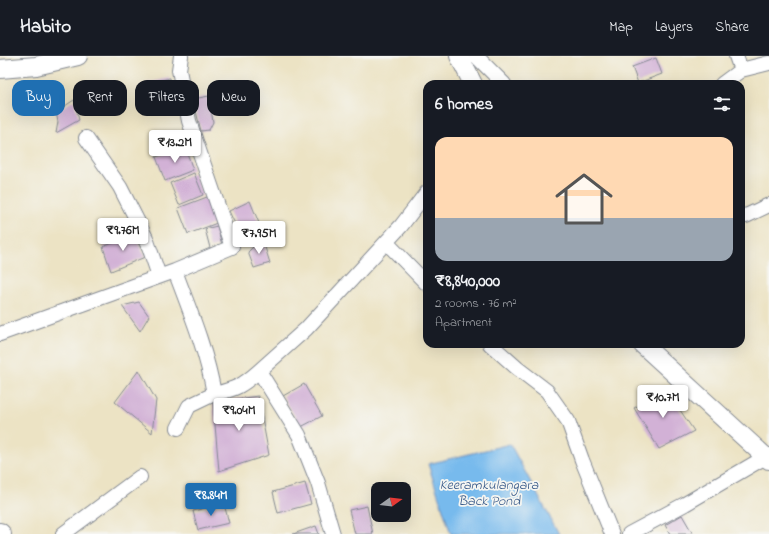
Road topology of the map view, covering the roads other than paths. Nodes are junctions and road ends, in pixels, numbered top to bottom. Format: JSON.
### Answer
{"nodes":[{"id":1,"x":78,"y":56,"type":"edge"},
{"id":2,"x":182,"y":56,"type":"edge"},
{"id":3,"x":459,"y":56,"type":"edge"},
{"id":4,"x":476,"y":56,"type":"edge"},
{"id":5,"x":736,"y":56,"type":"edge"},
{"id":6,"x":769,"y":63,"type":"edge"},
{"id":7,"x":0,"y":69,"type":"edge"},
{"id":8,"x":742,"y":70,"type":"junction"},
{"id":9,"x":471,"y":80,"type":"edge"},
{"id":10,"x":500,"y":80,"type":"edge"},
{"id":11,"x":728,"y":80,"type":"edge"},
{"id":12,"x":86,"y":138,"type":"dead end"},
{"id":13,"x":423,"y":197,"type":"edge"},
{"id":14,"x":769,"y":205,"type":"edge"},
{"id":15,"x":745,"y":216,"type":"edge"},
{"id":16,"x":386,"y":242,"type":"junction"},
{"id":17,"x":175,"y":271,"type":"junction"},
{"id":18,"x":159,"y":276,"type":"junction"},
{"id":19,"x":423,"y":280,"type":"edge"},
{"id":20,"x":0,"y":334,"type":"edge"},
{"id":21,"x":494,"y":348,"type":"edge"},
{"id":22,"x":646,"y":348,"type":"edge"},
{"id":23,"x":259,"y":371,"type":"junction"},
{"id":24,"x":214,"y":394,"type":"junction"},
{"id":25,"x":178,"y":428,"type":"dead end"},
{"id":26,"x":768,"y":458,"type":"edge"},
{"id":27,"x":140,"y":477,"type":"dead end"},
{"id":28,"x":0,"y":532,"type":"edge"},
{"id":29,"x":2,"y":534,"type":"edge"},
{"id":30,"x":63,"y":534,"type":"edge"},
{"id":31,"x":333,"y":534,"type":"edge"},
{"id":32,"x":612,"y":534,"type":"edge"},
{"id":33,"x":630,"y":534,"type":"edge"}],
"edges":[{"from":1,"to":7,"type":"street"},
{"from":2,"to":17,"type":"street"},
{"from":3,"to":9,"type":"street"},
{"from":4,"to":10,"type":"street"},
{"from":5,"to":8,"type":"street"},
{"from":6,"to":8,"type":"street"},
{"from":8,"to":11,"type":"street"},
{"from":12,"to":18,"type":"street"},
{"from":13,"to":16,"type":"street"},
{"from":14,"to":15,"type":"street"},
{"from":16,"to":19,"type":"street"},
{"from":16,"to":23,"type":"street"},
{"from":17,"to":18,"type":"street"},
{"from":17,"to":24,"type":"street"},
{"from":18,"to":20,"type":"street"},
{"from":21,"to":32,"type":"street"},
{"from":22,"to":26,"type":"street"},
{"from":23,"to":24,"type":"street"},
{"from":23,"to":31,"type":"street"},
{"from":24,"to":25,"type":"street"},
{"from":26,"to":33,"type":"street"},
{"from":27,"to":30,"type":"street"},
{"from":28,"to":29,"type":"street"}]}
